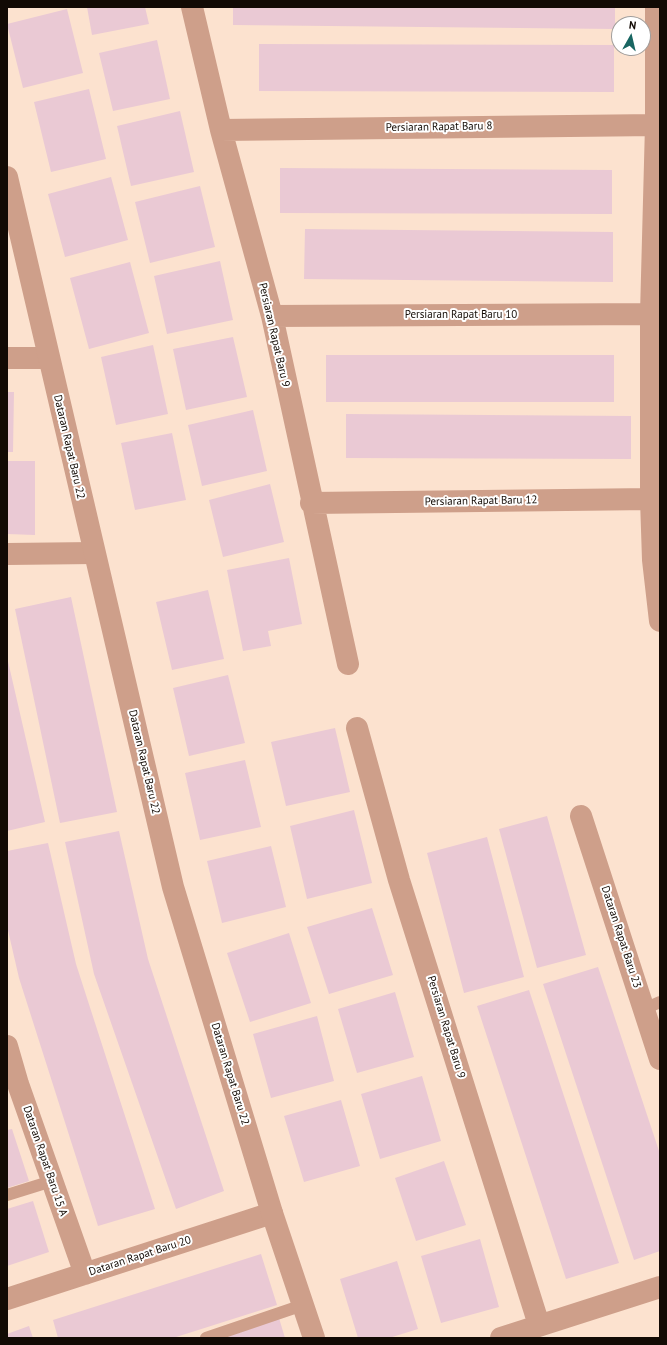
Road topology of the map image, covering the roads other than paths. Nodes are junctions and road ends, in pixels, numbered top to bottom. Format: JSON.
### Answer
{"nodes":[{"id":1,"x":192,"y":7,"type":"edge"},
{"id":2,"x":656,"y":7,"type":"edge"},
{"id":3,"x":656,"y":124,"type":"junction"},
{"id":4,"x":221,"y":130,"type":"junction"},
{"id":5,"x":7,"y":177,"type":"edge"},
{"id":6,"x":651,"y":314,"type":"junction"},
{"id":7,"x":272,"y":316,"type":"junction"},
{"id":8,"x":7,"y":358,"type":"edge"},
{"id":9,"x":48,"y":358,"type":"junction"},
{"id":10,"x":651,"y":499,"type":"junction"},
{"id":11,"x":311,"y":503,"type":"junction"},
{"id":12,"x":94,"y":552,"type":"junction"},
{"id":13,"x":7,"y":554,"type":"edge"},
{"id":14,"x":660,"y":621,"type":"edge"},
{"id":15,"x":348,"y":664,"type":"dead end"},
{"id":16,"x":358,"y":728,"type":"dead end"},
{"id":17,"x":581,"y":816,"type":"dead end"},
{"id":18,"x":652,"y":1005,"type":"edge"},
{"id":19,"x":7,"y":1046,"type":"edge"},
{"id":20,"x":658,"y":1047,"type":"edge"},
{"id":21,"x":13,"y":1086,"type":"edge"},
{"id":22,"x":52,"y":1181,"type":"junction"},
{"id":23,"x":7,"y":1195,"type":"edge"},
{"id":24,"x":272,"y":1213,"type":"junction"},
{"id":25,"x":85,"y":1274,"type":"junction"},
{"id":26,"x":660,"y":1287,"type":"edge"},
{"id":27,"x":7,"y":1299,"type":"edge"},
{"id":28,"x":303,"y":1305,"type":"junction"},
{"id":29,"x":539,"y":1324,"type":"junction"},
{"id":30,"x":206,"y":1338,"type":"edge"},
{"id":31,"x":314,"y":1338,"type":"edge"},
{"id":32,"x":501,"y":1338,"type":"edge"}],
"edges":[{"from":1,"to":4,"type":"street","name":"Persiaran Rapat Baru 9"},
{"from":2,"to":3,"type":"street"},
{"from":3,"to":4,"type":"street","name":"Persiaran Rapat Baru 8"},
{"from":3,"to":6,"type":"street"},
{"from":4,"to":7,"type":"street","name":"Persiaran Rapat Baru 9"},
{"from":5,"to":9,"type":"street","name":"Dataran Rapat Baru 22"},
{"from":6,"to":7,"type":"street","name":"Persiaran Rapat Baru 10"},
{"from":6,"to":10,"type":"street"},
{"from":7,"to":11,"type":"street","name":"Persiaran Rapat Baru 9"},
{"from":8,"to":9,"type":"street"},
{"from":9,"to":12,"type":"street","name":"Dataran Rapat Baru 22"},
{"from":10,"to":11,"type":"street","name":"Persiaran Rapat Baru 12"},
{"from":10,"to":14,"type":"street"},
{"from":11,"to":15,"type":"street","name":"Persiaran Rapat Baru 9"},
{"from":12,"to":13,"type":"street"},
{"from":12,"to":24,"type":"street","name":"Dataran Rapat Baru 22"},
{"from":16,"to":29,"type":"street","name":"Persiaran Rapat Baru 9"},
{"from":17,"to":18,"type":"street","name":"Dataran Rapat Baru 23"},
{"from":18,"to":20,"type":"street","name":"Dataran Rapat Baru 23"},
{"from":19,"to":21,"type":"street","name":"Dataran Rapat Baru 15 A"},
{"from":21,"to":22,"type":"street","name":"Dataran Rapat Baru 15 A"},
{"from":22,"to":23,"type":"lane"},
{"from":22,"to":25,"type":"street","name":"Dataran Rapat Baru 15 A"},
{"from":24,"to":25,"type":"street","name":"Dataran Rapat Baru 20"},
{"from":24,"to":28,"type":"street","name":"Dataran Rapat Baru 22"},
{"from":25,"to":27,"type":"street","name":"Dataran Rapat Baru 20"},
{"from":26,"to":29,"type":"street"},
{"from":28,"to":30,"type":"lane"},
{"from":28,"to":31,"type":"street","name":"Dataran Rapat Baru 22"},
{"from":29,"to":32,"type":"street"}]}
